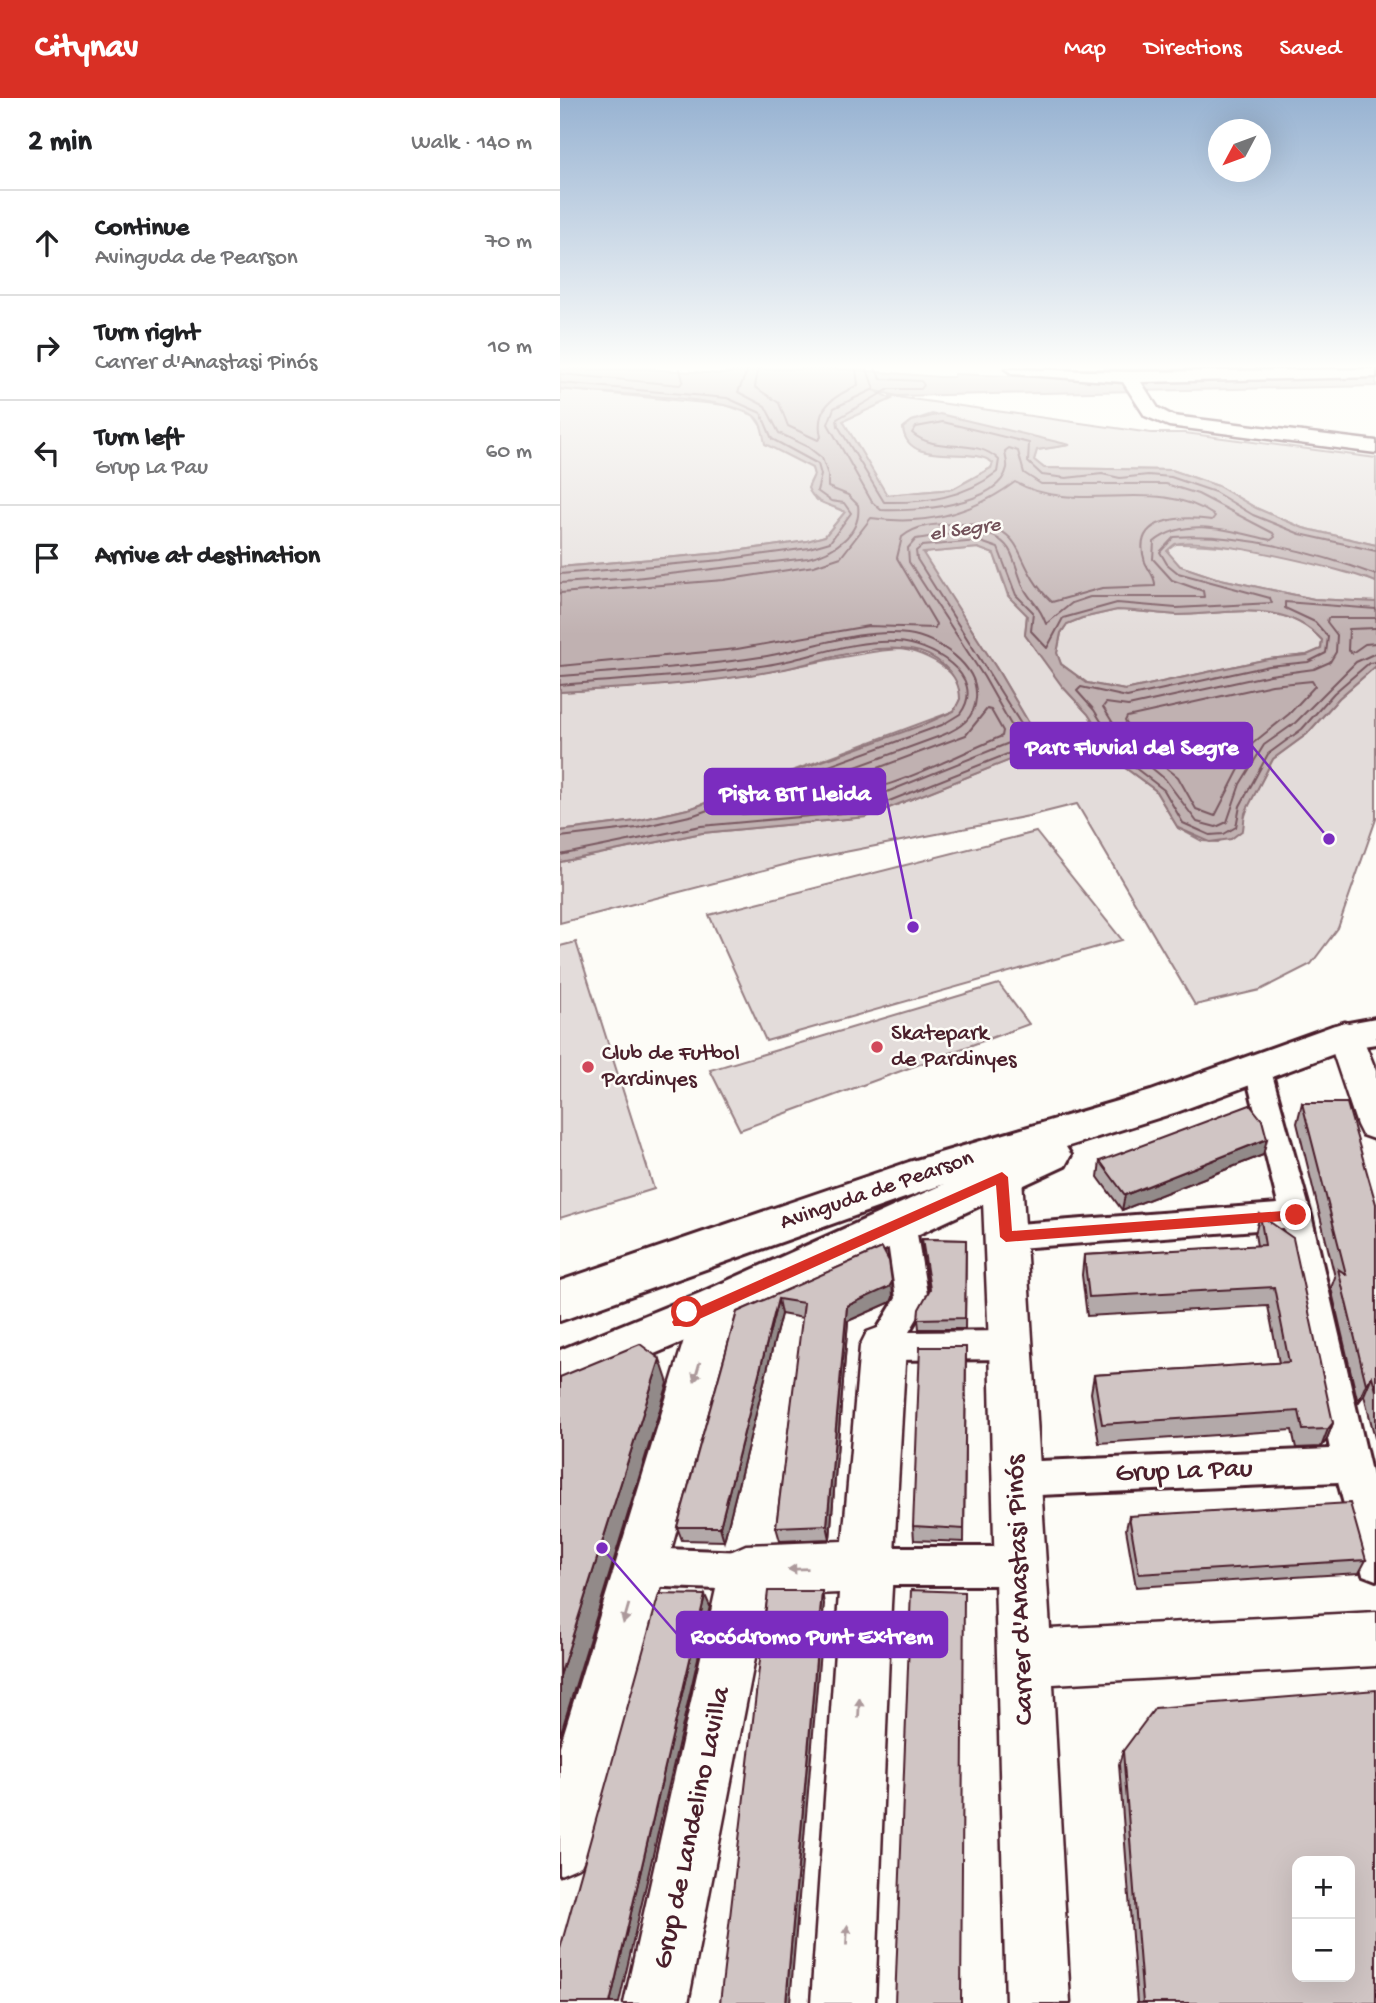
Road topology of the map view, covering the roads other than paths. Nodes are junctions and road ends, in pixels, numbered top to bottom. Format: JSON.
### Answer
{"nodes":[{"id":1,"x":1360,"y":1033,"type":"edge"},
{"id":2,"x":1257,"y":1067,"type":"junction"},
{"id":3,"x":1376,"y":1125,"type":"edge"},
{"id":4,"x":999,"y":1163,"type":"junction"},
{"id":5,"x":1296,"y":1215,"type":"junction"},
{"id":6,"x":900,"y":1222,"type":"junction"},
{"id":7,"x":752,"y":1234,"type":"junction"},
{"id":8,"x":1006,"y":1237,"type":"junction"},
{"id":9,"x":664,"y":1265,"type":"junction"},
{"id":10,"x":560,"y":1301,"type":"edge"},
{"id":11,"x":697,"y":1314,"type":"junction"},
{"id":12,"x":1012,"y":1345,"type":"junction"},
{"id":13,"x":883,"y":1346,"type":"junction"},
{"id":14,"x":560,"y":1372,"type":"edge"},
{"id":15,"x":1351,"y":1465,"type":"junction"},
{"id":16,"x":1016,"y":1479,"type":"junction"},
{"id":17,"x":1376,"y":1562,"type":"edge"},
{"id":18,"x":867,"y":1566,"type":"junction"},
{"id":19,"x":1019,"y":1566,"type":"junction"},
{"id":20,"x":639,"y":1567,"type":"junction"},
{"id":21,"x":746,"y":1571,"type":"junction"},
{"id":22,"x":1376,"y":1639,"type":"edge"},
{"id":23,"x":1024,"y":1658,"type":"junction"},
{"id":24,"x":560,"y":1845,"type":"edge"},
{"id":25,"x":656,"y":2003,"type":"edge"},
{"id":26,"x":844,"y":2003,"type":"edge"},
{"id":27,"x":1038,"y":2003,"type":"edge"}],
"edges":[{"from":1,"to":2,"type":"street"},
{"from":1,"to":3,"type":"street"},
{"from":2,"to":4,"type":"street"},
{"from":2,"to":5,"type":"street"},
{"from":4,"to":6,"type":"street","name":"Avinguda de Pearson"},
{"from":4,"to":7,"type":"street","name":"Avinguda de Pearson"},
{"from":4,"to":8,"type":"street","name":"Carrer d'Anastasi Pinós"},
{"from":5,"to":8,"type":"street"},
{"from":5,"to":15,"type":"street"},
{"from":6,"to":11,"type":"street","name":"Avinguda de Pearson"},
{"from":6,"to":13,"type":"street"},
{"from":7,"to":9,"type":"street","name":"Avinguda de Pearson"},
{"from":7,"to":11,"type":"street","name":"Avinguda de Pearson"},
{"from":8,"to":12,"type":"street","name":"Carrer d'Anastasi Pinós"},
{"from":9,"to":10,"type":"street","name":"Avinguda de Pearson"},
{"from":9,"to":11,"type":"street"},
{"from":11,"to":14,"type":"street","name":"Avinguda de Pearson"},
{"from":11,"to":20,"type":"street","one_way":true},
{"from":12,"to":13,"type":"street"},
{"from":12,"to":16,"type":"street","name":"Carrer d'Anastasi Pinós"},
{"from":13,"to":18,"type":"street"},
{"from":15,"to":16,"type":"street","name":"Grup La Pau"},
{"from":15,"to":17,"type":"street"},
{"from":16,"to":19,"type":"street","name":"Carrer d'Anastasi Pinós"},
{"from":18,"to":19,"type":"street"},
{"from":18,"to":21,"type":"street","one_way":true},
{"from":26,"to":18,"type":"street","one_way":true},
{"from":19,"to":23,"type":"street","name":"Carrer d'Anastasi Pinós"},
{"from":20,"to":21,"type":"street"},
{"from":20,"to":24,"type":"street","one_way":true},
{"from":21,"to":25,"type":"street","name":"Grup de Landelino Lavilla"},
{"from":22,"to":23,"type":"street"},
{"from":23,"to":27,"type":"street","name":"Carrer d'Anastasi Pinós"}]}
